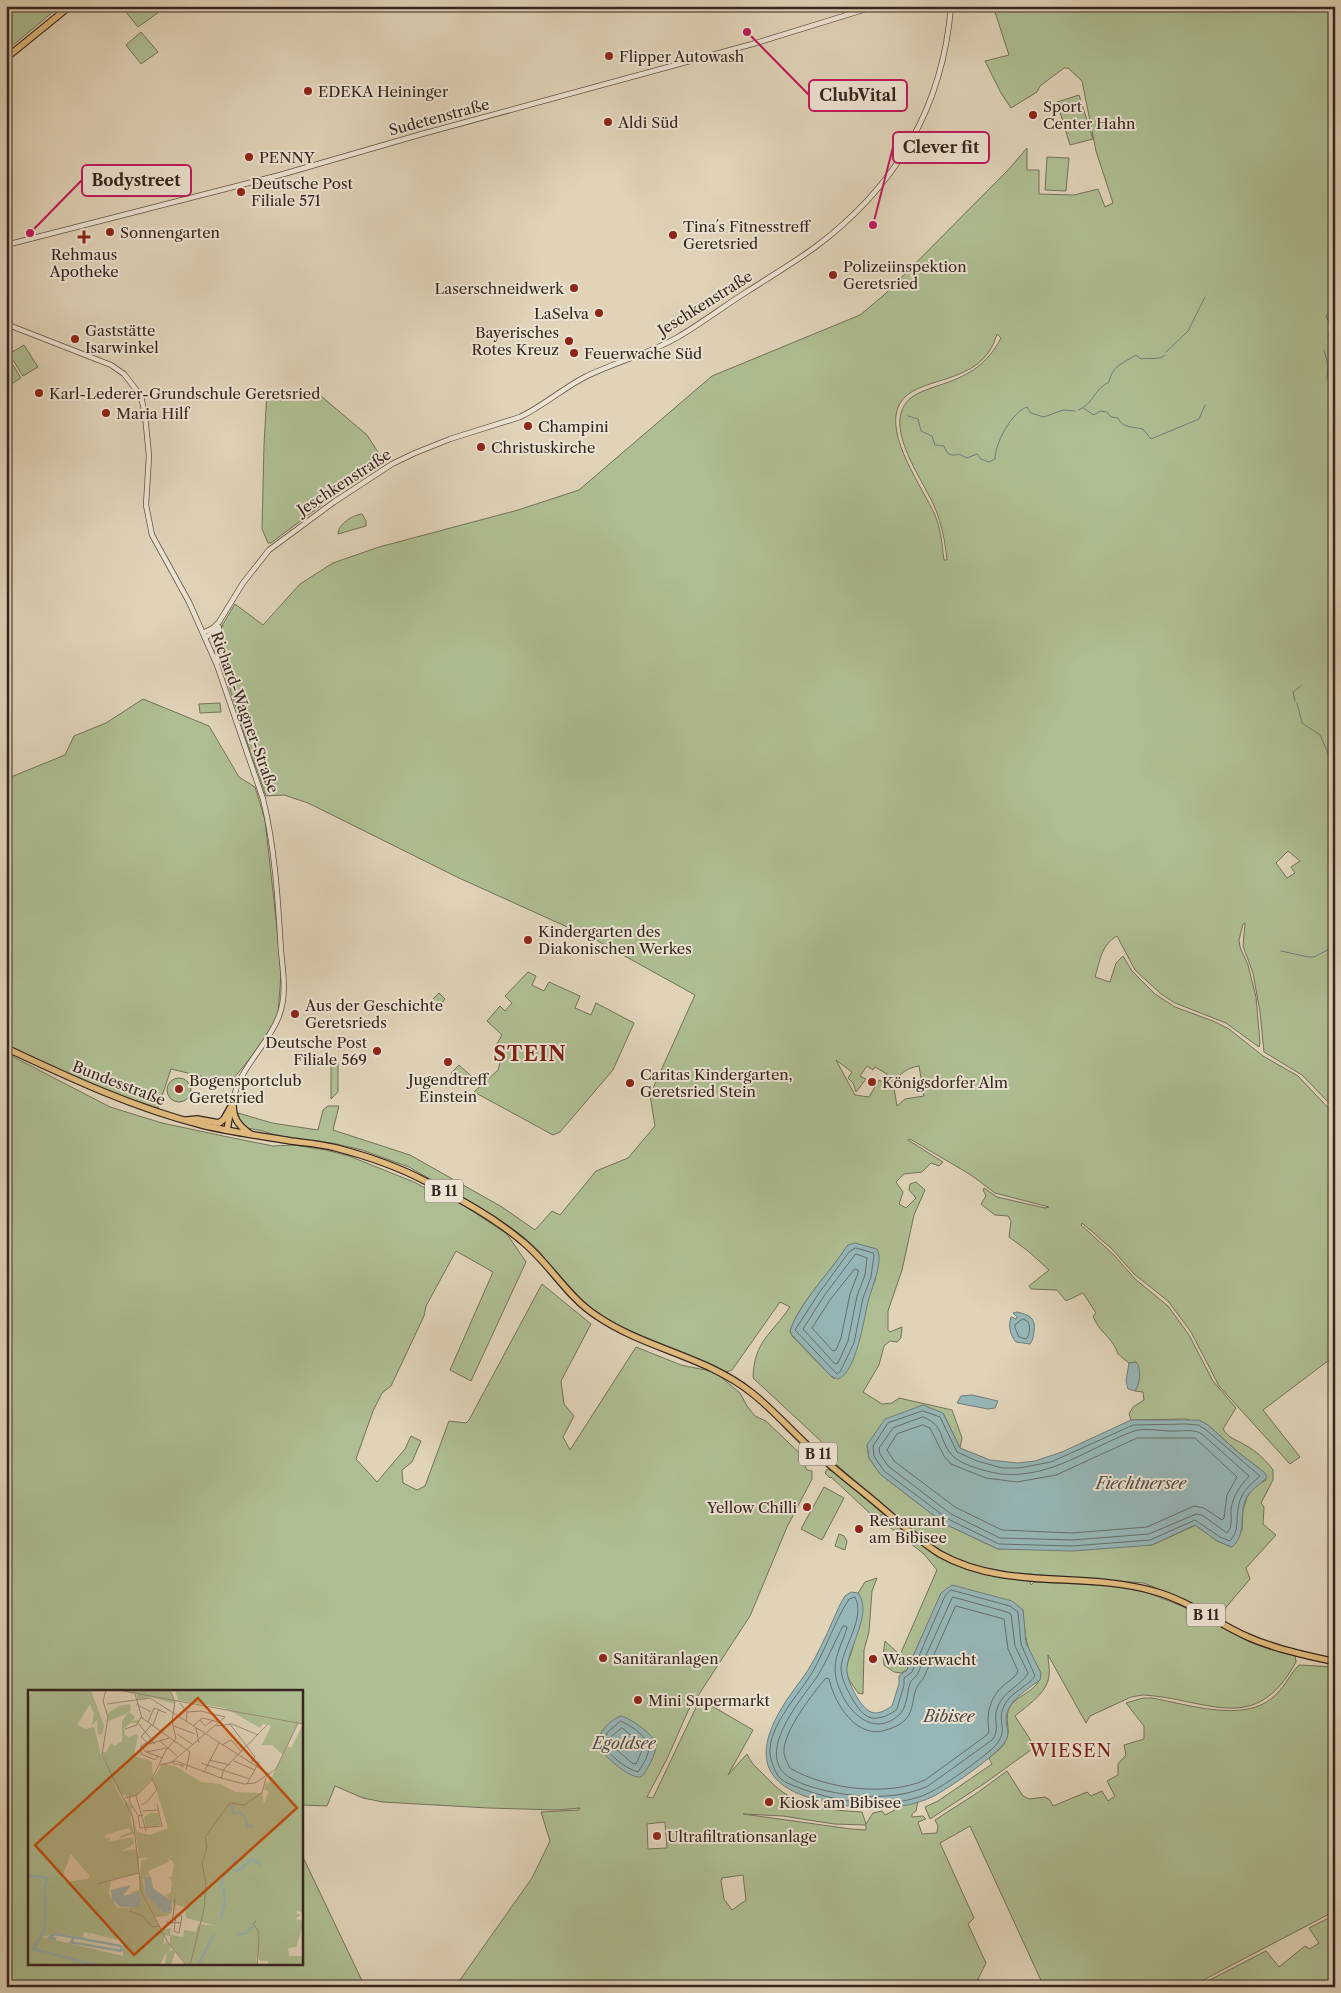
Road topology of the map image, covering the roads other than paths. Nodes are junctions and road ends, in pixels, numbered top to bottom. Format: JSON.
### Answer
{"nodes":[{"id":1,"x":70,"y":6,"type":"edge"},
{"id":2,"x":876,"y":6,"type":"edge"},
{"id":3,"x":951,"y":6,"type":"edge"},
{"id":4,"x":6,"y":58,"type":"edge"},
{"id":5,"x":6,"y":245,"type":"edge"},
{"id":6,"x":6,"y":324,"type":"edge"},
{"id":7,"x":222,"y":619,"type":"junction"},
{"id":8,"x":219,"y":627,"type":"junction"},
{"id":9,"x":204,"y":635,"type":"junction"},
{"id":10,"x":217,"y":665,"type":"junction"},
{"id":11,"x":6,"y":1048,"type":"edge"},
{"id":12,"x":233,"y":1103,"type":"junction"},
{"id":13,"x":186,"y":1120,"type":"junction"},
{"id":14,"x":227,"y":1130,"type":"junction"},
{"id":15,"x":251,"y":1134,"type":"junction"},
{"id":16,"x":1335,"y":1662,"type":"edge"}],
"edges":[{"from":1,"to":4,"type":"main road"},
{"from":2,"to":5,"type":"street","name":"Sudetenstraße"},
{"from":3,"to":7,"type":"street","name":"Jeschkenstraße"},
{"from":6,"to":9,"type":"street","name":"Richard-Wagner-Straße"},
{"from":7,"to":8,"type":"street","name":"Jeschkenstraße"},
{"from":7,"to":9,"type":"street","name":"Jeschkenstraße"},
{"from":8,"to":9,"type":"street"},
{"from":8,"to":10,"type":"street"},
{"from":9,"to":10,"type":"street","name":"Richard-Wagner-Straße"},
{"from":10,"to":12,"type":"street","name":"Richard-Wagner-Straße"},
{"from":11,"to":13,"type":"main road","name":"Bundesstraße","number":"B 11"},
{"from":12,"to":13,"type":"main road"},
{"from":12,"to":14,"type":"main road"},
{"from":12,"to":15,"type":"main road"},
{"from":13,"to":14,"type":"main road","name":"Bundesstraße","number":"B 11"},
{"from":14,"to":15,"type":"main road","number":"B 11"},
{"from":15,"to":16,"type":"main road","number":"B 11"}]}
